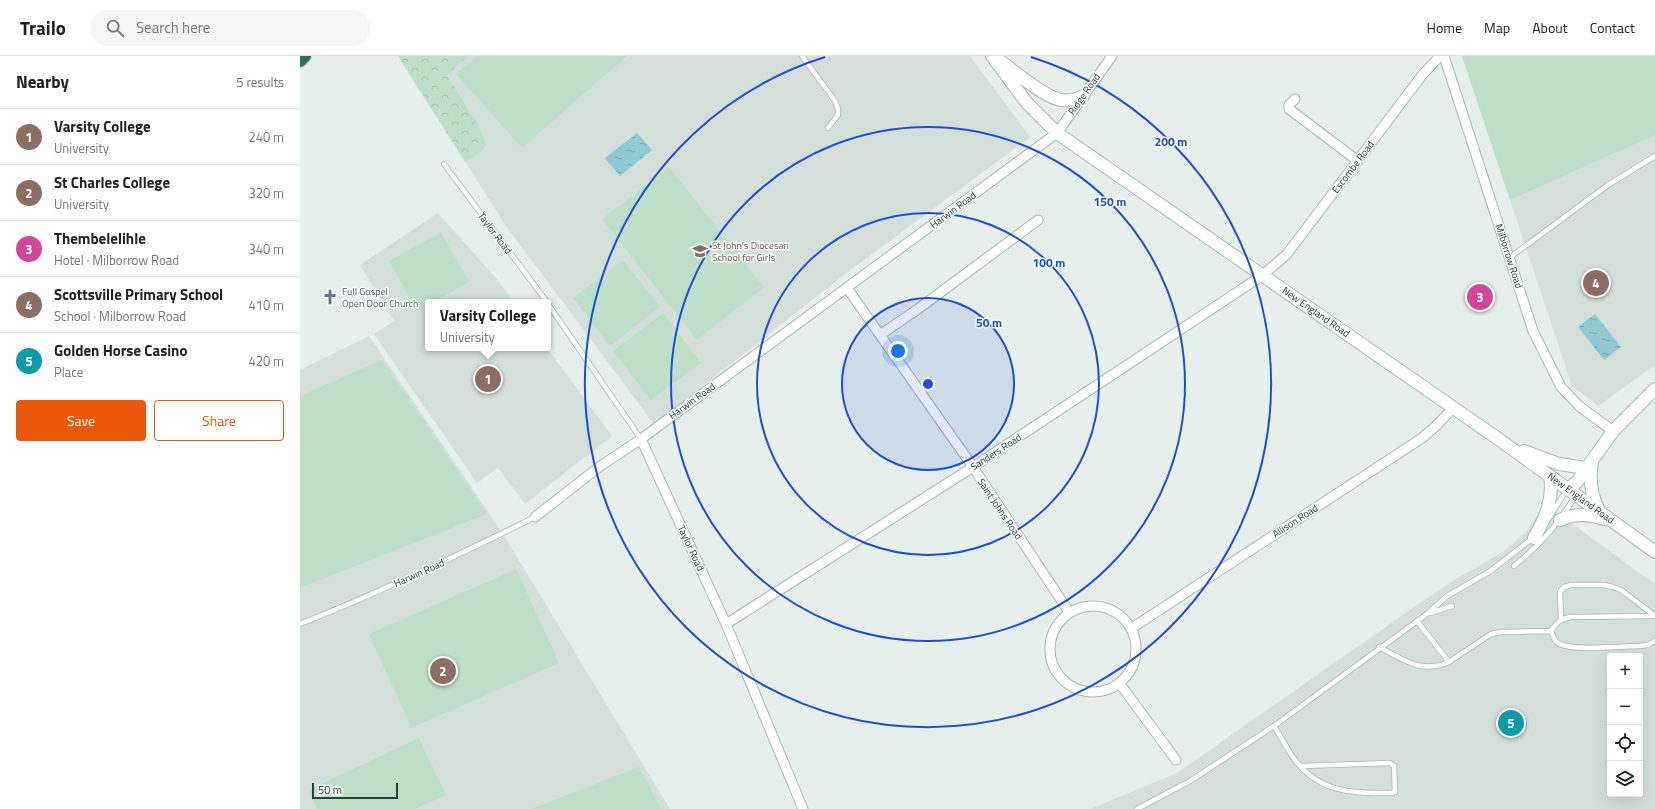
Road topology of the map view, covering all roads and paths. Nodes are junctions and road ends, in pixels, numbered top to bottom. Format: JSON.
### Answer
{"nodes":[{"id":1,"x":305,"y":56,"type":"edge"},
{"id":2,"x":802,"y":56,"type":"edge"},
{"id":3,"x":993,"y":56,"type":"edge"},
{"id":4,"x":1112,"y":56,"type":"edge"},
{"id":5,"x":1440,"y":56,"type":"edge"},
{"id":6,"x":1444,"y":56,"type":"edge"},
{"id":7,"x":300,"y":61,"type":"edge"},
{"id":8,"x":1083,"y":96,"type":"junction"},
{"id":9,"x":1295,"y":99,"type":"dead end"},
{"id":10,"x":828,"y":128,"type":"dead end"},
{"id":11,"x":1057,"y":132,"type":"junction"},
{"id":12,"x":1655,"y":156,"type":"edge"},
{"id":13,"x":1358,"y":161,"type":"junction"},
{"id":14,"x":444,"y":164,"type":"dead end"},
{"id":15,"x":1038,"y":220,"type":"dead end"},
{"id":16,"x":1509,"y":258,"type":"junction"},
{"id":17,"x":1263,"y":275,"type":"junction"},
{"id":18,"x":847,"y":288,"type":"junction"},
{"id":19,"x":544,"y":299,"type":"edge"},
{"id":20,"x":551,"y":309,"type":"edge"},
{"id":21,"x":880,"y":335,"type":"junction"},
{"id":22,"x":1655,"y":389,"type":"edge"},
{"id":23,"x":1453,"y":408,"type":"junction"},
{"id":24,"x":1613,"y":431,"type":"junction"},
{"id":25,"x":1497,"y":438,"type":"junction"},
{"id":26,"x":641,"y":439,"type":"junction"},
{"id":27,"x":1589,"y":464,"type":"junction"},
{"id":28,"x":973,"y":467,"type":"junction"},
{"id":29,"x":1550,"y":476,"type":"junction"},
{"id":30,"x":1574,"y":488,"type":"junction"},
{"id":31,"x":1599,"y":511,"type":"junction"},
{"id":32,"x":535,"y":517,"type":"joint"},
{"id":33,"x":1560,"y":520,"type":"junction"},
{"id":34,"x":1613,"y":522,"type":"junction"},
{"id":35,"x":1534,"y":538,"type":"junction"},
{"id":36,"x":1655,"y":552,"type":"edge"},
{"id":37,"x":1514,"y":566,"type":"dead end"},
{"id":38,"x":1452,"y":606,"type":"dead end"},
{"id":39,"x":1070,"y":612,"type":"junction"},
{"id":40,"x":1427,"y":614,"type":"junction"},
{"id":41,"x":1654,"y":616,"type":"edge"},
{"id":42,"x":1561,"y":619,"type":"junction"},
{"id":43,"x":1417,"y":621,"type":"junction"},
{"id":44,"x":300,"y":624,"type":"edge"},
{"id":45,"x":726,"y":624,"type":"junction"},
{"id":46,"x":1132,"y":628,"type":"junction"},
{"id":47,"x":1551,"y":631,"type":"junction"},
{"id":48,"x":1655,"y":641,"type":"edge"},
{"id":49,"x":1379,"y":647,"type":"junction"},
{"id":50,"x":1449,"y":662,"type":"junction"},
{"id":51,"x":1120,"y":684,"type":"junction"},
{"id":52,"x":1274,"y":726,"type":"junction"},
{"id":53,"x":1176,"y":760,"type":"dead end"},
{"id":54,"x":1300,"y":766,"type":"junction"},
{"id":55,"x":803,"y":809,"type":"edge"},
{"id":56,"x":1138,"y":809,"type":"edge"}],
"edges":[{"from":1,"to":7,"type":"highway"},
{"from":2,"to":10,"type":"lane"},
{"from":3,"to":8,"type":"street"},
{"from":3,"to":11,"type":"street","name":"New England Road"},
{"from":4,"to":8,"type":"street","name":"Ridge Road"},
{"from":5,"to":13,"type":"street","name":"Escombe Road"},
{"from":6,"to":16,"type":"street","name":"Milborrow Road"},
{"from":8,"to":11,"type":"street","name":"Ridge Road"},
{"from":9,"to":13,"type":"street"},
{"from":11,"to":17,"type":"street","name":"New England Road"},
{"from":11,"to":18,"type":"street","name":"Harwin Road"},
{"from":12,"to":16,"type":"lane"},
{"from":13,"to":17,"type":"street","name":"Escombe Road"},
{"from":14,"to":19,"type":"lane","name":"Taylor Road"},
{"from":15,"to":21,"type":"street"},
{"from":16,"to":24,"type":"street","name":"Milborrow Road"},
{"from":17,"to":23,"type":"street","name":"New England Road"},
{"from":17,"to":28,"type":"street","name":"Sanders Road"},
{"from":18,"to":21,"type":"street","name":"Saint Johns Road"},
{"from":18,"to":26,"type":"street","name":"Harwin Road"},
{"from":20,"to":26,"type":"lane","name":"Taylor Road"},
{"from":21,"to":28,"type":"street","name":"Saint Johns Road"},
{"from":22,"to":24,"type":"street"},
{"from":23,"to":25,"type":"street","name":"New England Road"},
{"from":23,"to":46,"type":"street","name":"Allison Road"},
{"from":24,"to":27,"type":"street"},
{"from":25,"to":27,"type":"street"},
{"from":25,"to":29,"type":"street","name":"New England Road"},
{"from":26,"to":32,"type":"street","name":"Harwin Road"},
{"from":26,"to":45,"type":"street","name":"Taylor Road"},
{"from":27,"to":30,"type":"street"},
{"from":27,"to":31,"type":"street"},
{"from":28,"to":39,"type":"street","name":"Saint Johns Road"},
{"from":28,"to":45,"type":"street","name":"Sanders Road"},
{"from":29,"to":30,"type":"street","name":"New England Road"},
{"from":29,"to":35,"type":"street"},
{"from":30,"to":31,"type":"street","name":"New England Road"},
{"from":30,"to":33,"type":"lane"},
{"from":30,"to":35,"type":"lane"},
{"from":31,"to":34,"type":"street","name":"New England Road"},
{"from":32,"to":44,"type":"lane","name":"Harwin Road"},
{"from":33,"to":34,"type":"street"},
{"from":33,"to":37,"type":"lane"},
{"from":34,"to":36,"type":"street","name":"New England Road"},
{"from":35,"to":40,"type":"lane"},
{"from":38,"to":40,"type":"lane"},
{"from":39,"to":46,"type":"street"},
{"from":39,"to":51,"type":"street"},
{"from":40,"to":43,"type":"lane"},
{"from":41,"to":42,"type":"lane"},
{"from":41,"to":42,"type":"lane"},
{"from":42,"to":47,"type":"lane"},
{"from":43,"to":49,"type":"lane"},
{"from":43,"to":50,"type":"lane"},
{"from":45,"to":55,"type":"street","name":"Taylor Road"},
{"from":46,"to":51,"type":"street"},
{"from":47,"to":48,"type":"lane"},
{"from":47,"to":50,"type":"lane"},
{"from":49,"to":50,"type":"lane"},
{"from":49,"to":52,"type":"lane"},
{"from":51,"to":53,"type":"street"},
{"from":52,"to":54,"type":"lane"},
{"from":52,"to":56,"type":"lane"},
{"from":54,"to":54,"type":"lane"}]}
